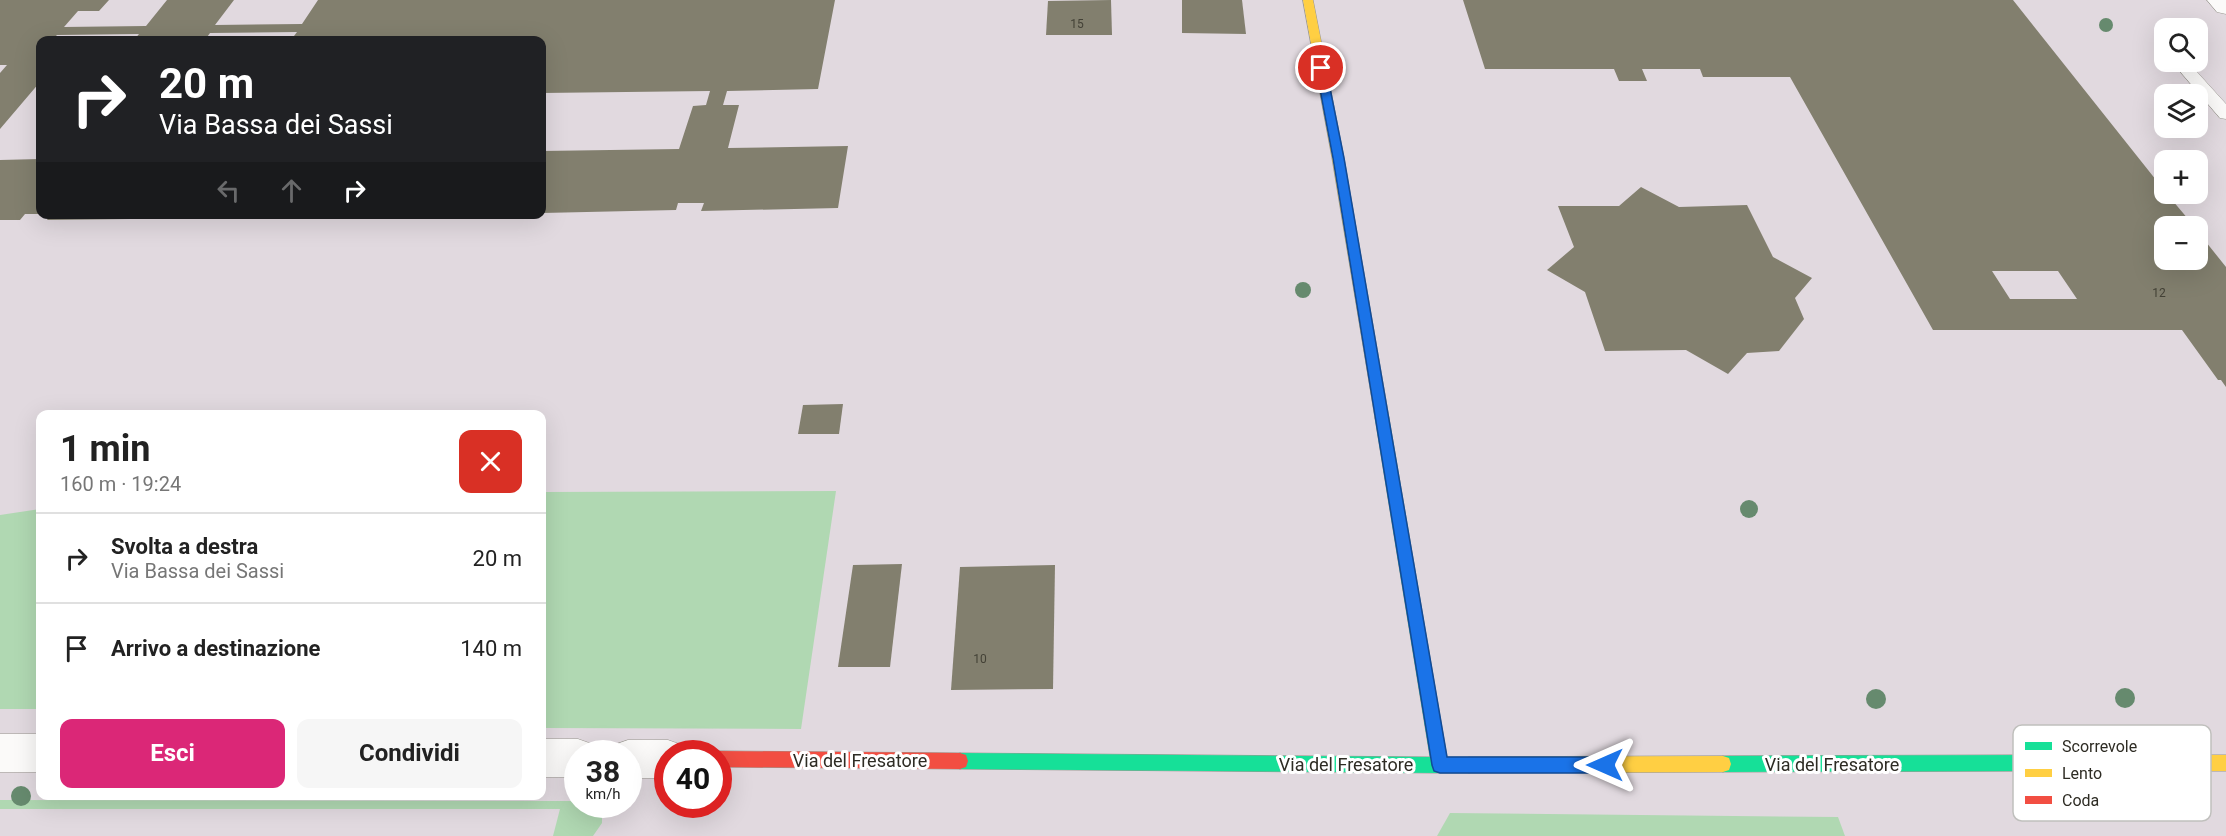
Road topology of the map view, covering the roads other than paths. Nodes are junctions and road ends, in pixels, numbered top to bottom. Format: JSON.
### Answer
{"nodes":[{"id":1,"x":1308,"y":0,"type":"edge"},
{"id":2,"x":2219,"y":0,"type":"edge"},
{"id":3,"x":2226,"y":7,"type":"edge"},
{"id":4,"x":2189,"y":72,"type":"edge"},
{"id":5,"x":2226,"y":114,"type":"edge"},
{"id":6,"x":0,"y":753,"type":"edge"},
{"id":7,"x":36,"y":753,"type":"edge"},
{"id":8,"x":546,"y":758,"type":"edge"},
{"id":9,"x":564,"y":758,"type":"edge"},
{"id":10,"x":732,"y":759,"type":"edge"},
{"id":11,"x":2211,"y":763,"type":"edge"},
{"id":12,"x":2226,"y":763,"type":"edge"},
{"id":13,"x":2013,"y":764,"type":"edge"},
{"id":14,"x":1440,"y":765,"type":"junction"}],
"edges":[{"from":1,"to":14,"type":"street"},
{"from":2,"to":3,"type":"street"},
{"from":4,"to":5,"type":"lane"},
{"from":6,"to":7,"type":"street"},
{"from":8,"to":9,"type":"street"},
{"from":10,"to":14,"type":"street","name":"Via del Fresatore"},
{"from":11,"to":12,"type":"street","name":"Via del Fresatore"},
{"from":13,"to":14,"type":"street","name":"Via del Fresatore"}]}
